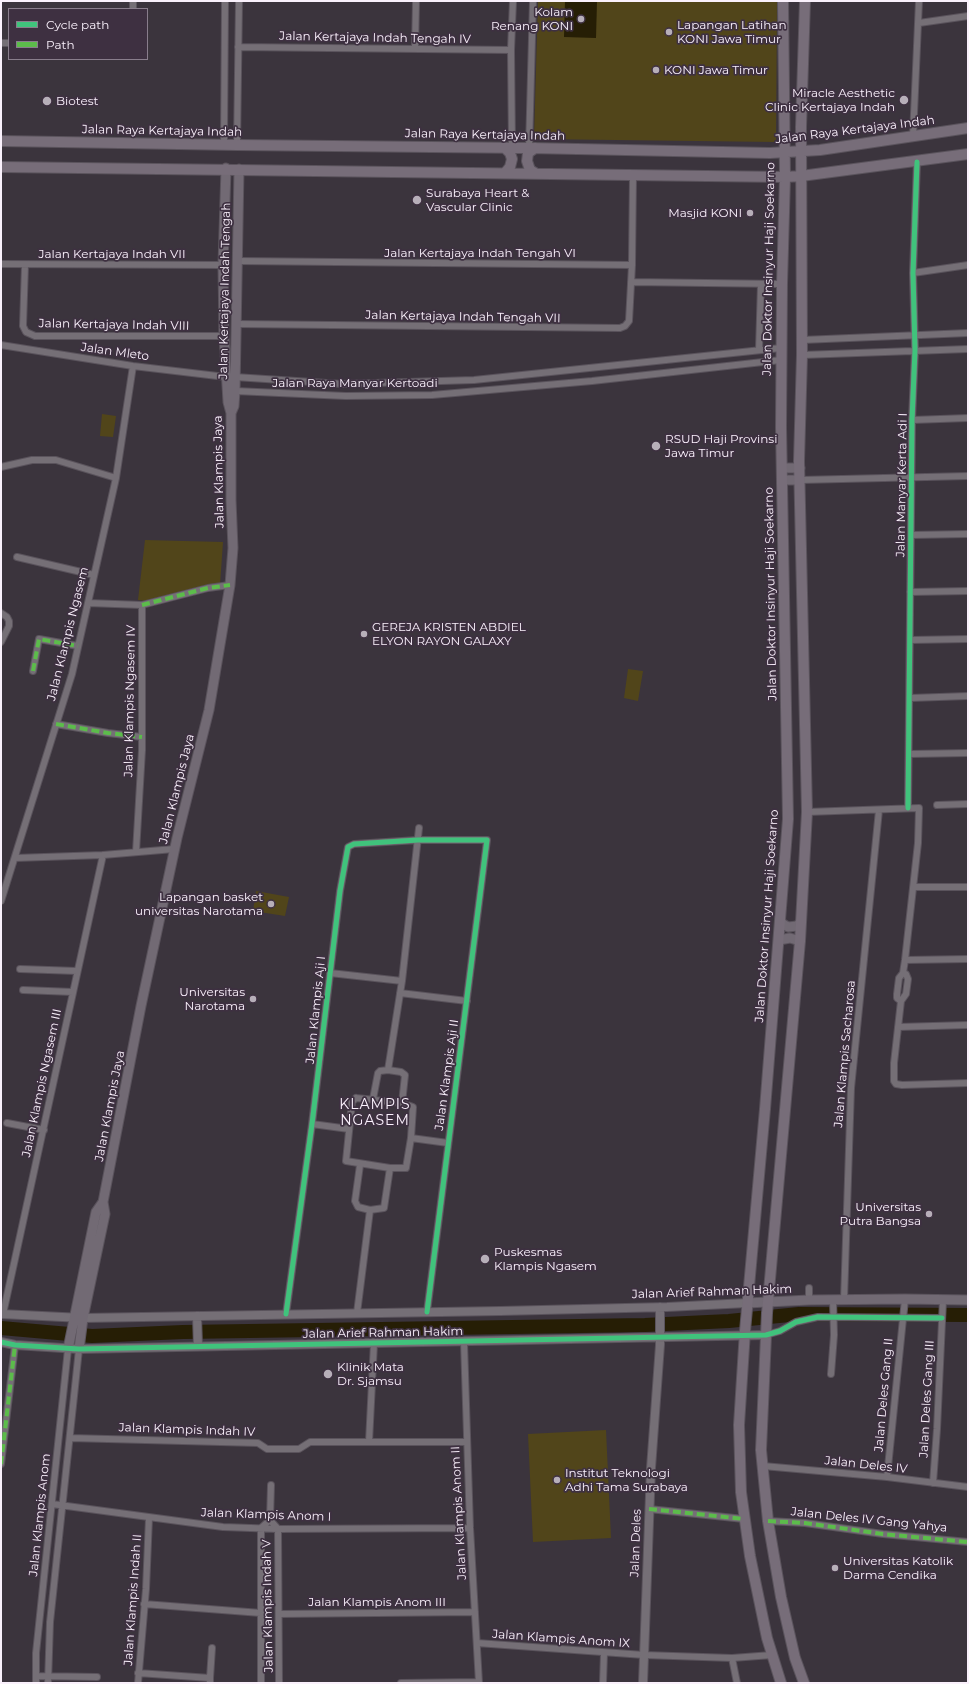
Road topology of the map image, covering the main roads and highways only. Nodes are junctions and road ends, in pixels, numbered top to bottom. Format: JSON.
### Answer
{"nodes":[{"id":1,"x":783,"y":1,"type":"edge"},
{"id":2,"x":806,"y":1,"type":"edge"},
{"id":3,"x":968,"y":128,"type":"edge"},
{"id":4,"x":1,"y":141,"type":"edge"},
{"id":5,"x":509,"y":148,"type":"junction"},
{"id":6,"x":532,"y":148,"type":"junction"},
{"id":7,"x":801,"y":151,"type":"junction"},
{"id":8,"x":784,"y":153,"type":"junction"},
{"id":9,"x":968,"y":154,"type":"edge"},
{"id":10,"x":1,"y":166,"type":"edge"},
{"id":11,"x":226,"y":168,"type":"junction"},
{"id":12,"x":239,"y":169,"type":"junction"},
{"id":13,"x":505,"y":173,"type":"junction"},
{"id":14,"x":535,"y":173,"type":"junction"},
{"id":15,"x":801,"y":176,"type":"junction"},
{"id":16,"x":785,"y":177,"type":"junction"},
{"id":17,"x":225,"y":200,"type":"junction"},
{"id":18,"x":239,"y":200,"type":"junction"},
{"id":19,"x":224,"y":357,"type":"junction"},
{"id":20,"x":236,"y":357,"type":"junction"},
{"id":21,"x":231,"y":383,"type":"junction"},
{"id":22,"x":782,"y":468,"type":"junction"},
{"id":23,"x":800,"y":468,"type":"junction"},
{"id":24,"x":782,"y":480,"type":"junction"},
{"id":25,"x":800,"y":480,"type":"junction"},
{"id":26,"x":780,"y":920,"type":"junction"},
{"id":27,"x":800,"y":922,"type":"junction"},
{"id":28,"x":779,"y":940,"type":"junction"},
{"id":29,"x":800,"y":941,"type":"junction"},
{"id":30,"x":968,"y":1300,"type":"edge"},
{"id":31,"x":768,"y":1303,"type":"junction"},
{"id":32,"x":747,"y":1309,"type":"junction"},
{"id":33,"x":78,"y":1321,"type":"junction"},
{"id":34,"x":69,"y":1345,"type":"road end"},
{"id":35,"x":79,"y":1346,"type":"road end"},
{"id":36,"x":781,"y":1683,"type":"edge"},
{"id":37,"x":804,"y":1683,"type":"edge"}],
"edges":[{"from":1,"to":8,"type":"main road","name":"Jalan Doktor Insinyur Haji Soekarno"},
{"from":2,"to":7,"type":"main road"},
{"from":3,"to":7,"type":"main road","name":"Jalan Raya Kertajaya Indah"},
{"from":4,"to":5,"type":"main road","name":"Jalan Raya Kertajaya Indah"},
{"from":5,"to":6,"type":"main road","name":"Jalan Raya Kertajaya Indah"},
{"from":5,"to":13,"type":"main road"},
{"from":6,"to":8,"type":"main road","name":"Jalan Raya Kertajaya Indah"},
{"from":6,"to":14,"type":"main road"},
{"from":7,"to":8,"type":"main road","name":"Jalan Raya Kertajaya Indah"},
{"from":7,"to":15,"type":"main road"},
{"from":8,"to":16,"type":"main road","name":"Jalan Doktor Insinyur Haji Soekarno"},
{"from":9,"to":15,"type":"main road"},
{"from":10,"to":11,"type":"main road"},
{"from":11,"to":12,"type":"main road"},
{"from":11,"to":17,"type":"main road","name":"Jalan Kertajaya Indah Tengah"},
{"from":12,"to":13,"type":"main road"},
{"from":12,"to":18,"type":"main road","name":"Jalan Kertajaya Indah Tengah"},
{"from":13,"to":14,"type":"main road"},
{"from":14,"to":16,"type":"main road"},
{"from":15,"to":16,"type":"main road"},
{"from":15,"to":23,"type":"main road"},
{"from":16,"to":22,"type":"main road","name":"Jalan Doktor Insinyur Haji Soekarno"},
{"from":17,"to":18,"type":"main road"},
{"from":17,"to":19,"type":"main road","name":"Jalan Kertajaya Indah Tengah"},
{"from":18,"to":20,"type":"main road","name":"Jalan Kertajaya Indah Tengah"},
{"from":19,"to":20,"type":"main road"},
{"from":19,"to":21,"type":"main road","name":"Jalan Kertajaya Indah Tengah"},
{"from":20,"to":21,"type":"main road","name":"Jalan Kertajaya Indah Tengah"},
{"from":21,"to":33,"type":"main road","name":"Jalan Klampis Jaya"},
{"from":22,"to":23,"type":"main road"},
{"from":22,"to":24,"type":"main road","name":"Jalan Doktor Insinyur Haji Soekarno"},
{"from":23,"to":25,"type":"main road"},
{"from":24,"to":25,"type":"main road"},
{"from":24,"to":26,"type":"main road","name":"Jalan Doktor Insinyur Haji Soekarno"},
{"from":25,"to":27,"type":"main road"},
{"from":26,"to":27,"type":"main road"},
{"from":26,"to":28,"type":"main road","name":"Jalan Doktor Insinyur Haji Soekarno"},
{"from":27,"to":29,"type":"main road"},
{"from":28,"to":29,"type":"main road"},
{"from":28,"to":32,"type":"main road","name":"Jalan Doktor Insinyur Haji Soekarno"},
{"from":29,"to":31,"type":"main road"},
{"from":30,"to":31,"type":"main road","name":"Jalan Arief Rahman Hakim"},
{"from":31,"to":32,"type":"main road","name":"Jalan Arief Rahman Hakim"},
{"from":31,"to":37,"type":"main road"},
{"from":32,"to":36,"type":"main road","name":"Jalan Doktor Insinyur Haji Soekarno"},
{"from":33,"to":34,"type":"main road","name":"Jalan Klampis Jaya"},
{"from":33,"to":35,"type":"main road","name":"Jalan Klampis Jaya"}]}
